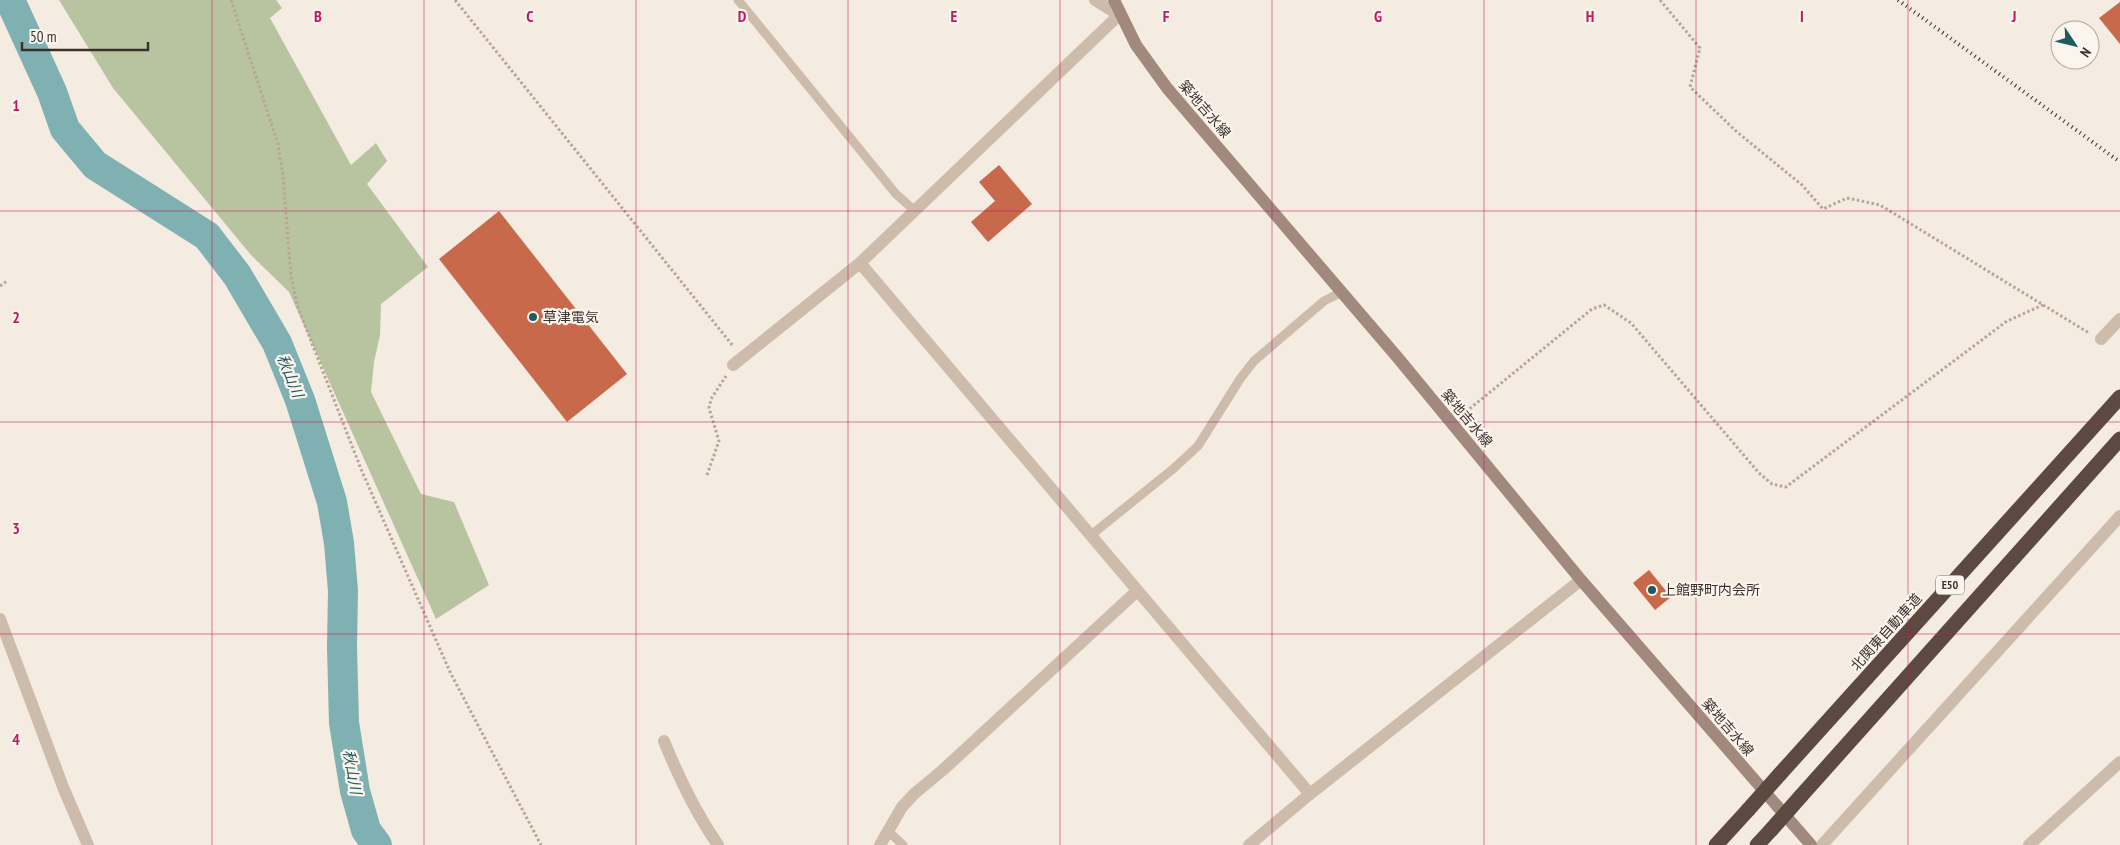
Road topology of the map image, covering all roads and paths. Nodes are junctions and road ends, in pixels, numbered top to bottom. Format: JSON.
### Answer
{"nodes":[{"id":1,"x":231,"y":0,"type":"edge"},
{"id":2,"x":455,"y":0,"type":"edge"},
{"id":3,"x":738,"y":0,"type":"edge"},
{"id":4,"x":1095,"y":0,"type":"edge"},
{"id":5,"x":1114,"y":0,"type":"edge"},
{"id":6,"x":1660,"y":0,"type":"edge"},
{"id":7,"x":1120,"y":15,"type":"junction"},
{"id":8,"x":915,"y":211,"type":"junction"},
{"id":9,"x":860,"y":263,"type":"junction"},
{"id":10,"x":7,"y":281,"type":"dead end"},
{"id":11,"x":0,"y":286,"type":"edge"},
{"id":12,"x":1342,"y":292,"type":"junction"},
{"id":13,"x":2043,"y":305,"type":"junction"},
{"id":14,"x":2120,"y":319,"type":"edge"},
{"id":15,"x":2100,"y":339,"type":"joint"},
{"id":16,"x":737,"y":361,"type":"junction"},
{"id":17,"x":2120,"y":397,"type":"edge"},
{"id":18,"x":1452,"y":423,"type":"junction"},
{"id":19,"x":2120,"y":439,"type":"edge"},
{"id":20,"x":707,"y":475,"type":"dead end"},
{"id":21,"x":2120,"y":516,"type":"edge"},
{"id":22,"x":1090,"y":536,"type":"junction"},
{"id":23,"x":1581,"y":580,"type":"junction"},
{"id":24,"x":1137,"y":592,"type":"junction"},
{"id":25,"x":0,"y":619,"type":"edge"},
{"id":26,"x":664,"y":741,"type":"dead end"},
{"id":27,"x":2120,"y":762,"type":"edge"},
{"id":28,"x":1310,"y":794,"type":"junction"},
{"id":29,"x":888,"y":832,"type":"junction"},
{"id":30,"x":1251,"y":844,"type":"edge"},
{"id":31,"x":88,"y":845,"type":"edge"},
{"id":32,"x":541,"y":845,"type":"edge"},
{"id":33,"x":718,"y":845,"type":"edge"},
{"id":34,"x":880,"y":845,"type":"edge"},
{"id":35,"x":903,"y":845,"type":"edge"},
{"id":36,"x":1716,"y":845,"type":"edge"},
{"id":37,"x":1757,"y":845,"type":"edge"},
{"id":38,"x":1811,"y":845,"type":"edge"},
{"id":39,"x":1822,"y":845,"type":"edge"},
{"id":40,"x":2029,"y":845,"type":"edge"}],
"edges":[{"from":1,"to":32,"type":"path"},
{"from":2,"to":16,"type":"path"},
{"from":3,"to":8,"type":"lane"},
{"from":4,"to":7,"type":"street"},
{"from":5,"to":7,"type":"main road","name":"築地吉水線"},
{"from":6,"to":13,"type":"path"},
{"from":7,"to":8,"type":"street"},
{"from":7,"to":12,"type":"main road","name":"築地吉水線"},
{"from":8,"to":9,"type":"street"},
{"from":9,"to":16,"type":"street"},
{"from":9,"to":22,"type":"street"},
{"from":10,"to":11,"type":"path"},
{"from":12,"to":18,"type":"main road","name":"築地吉水線"},
{"from":12,"to":22,"type":"lane"},
{"from":13,"to":15,"type":"path"},
{"from":13,"to":18,"type":"path"},
{"from":14,"to":15,"type":"street"},
{"from":16,"to":20,"type":"path"},
{"from":17,"to":36,"type":"highway","name":"北関東自動車道","number":"E50","bridge":true},
{"from":18,"to":23,"type":"main road","name":"築地吉水線"},
{"from":19,"to":37,"type":"highway","number":"E50","bridge":true},
{"from":21,"to":39,"type":"street"},
{"from":22,"to":24,"type":"street"},
{"from":23,"to":28,"type":"street"},
{"from":23,"to":38,"type":"main road","name":"築地吉水線"},
{"from":24,"to":28,"type":"street"},
{"from":24,"to":29,"type":"street"},
{"from":25,"to":31,"type":"street"},
{"from":26,"to":33,"type":"street"},
{"from":27,"to":40,"type":"street"},
{"from":28,"to":30,"type":"street"},
{"from":29,"to":34,"type":"street"},
{"from":29,"to":35,"type":"lane"}]}
